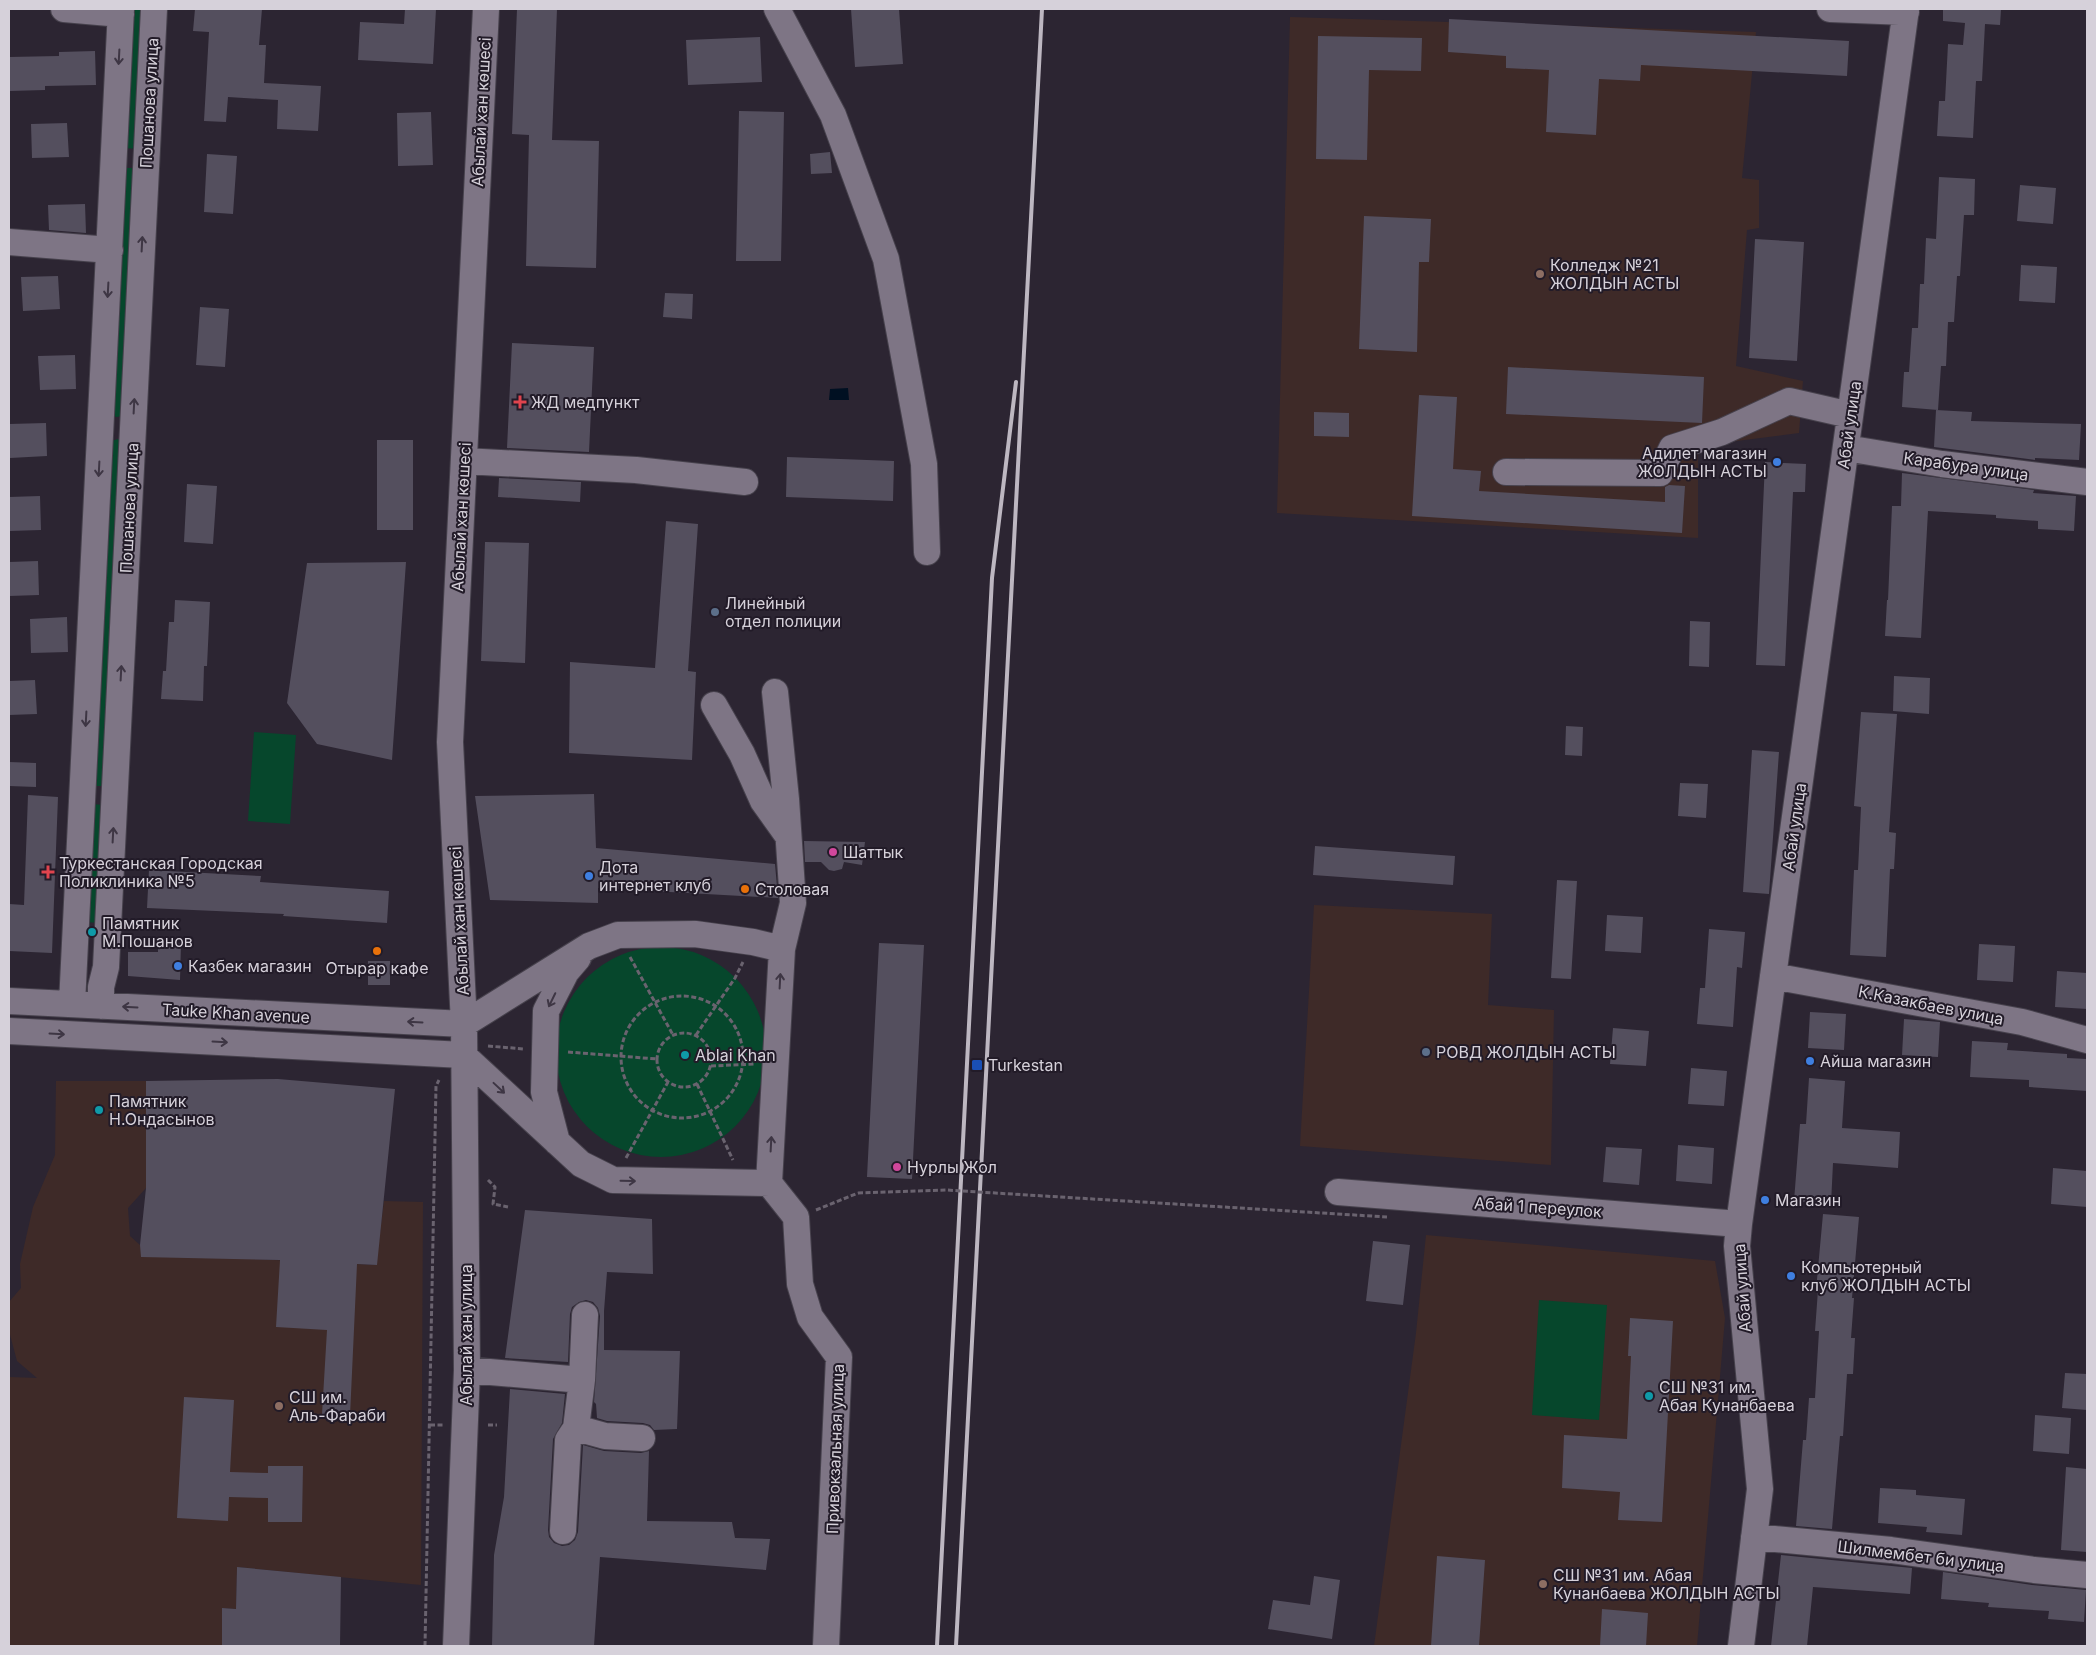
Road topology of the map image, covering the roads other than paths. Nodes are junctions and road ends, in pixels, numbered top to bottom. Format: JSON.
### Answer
{"nodes":[{"id":1,"x":64,"y":9,"type":"edge"},
{"id":2,"x":154,"y":9,"type":"edge"},
{"id":3,"x":486,"y":9,"type":"edge"},
{"id":4,"x":777,"y":9,"type":"edge"},
{"id":5,"x":1830,"y":9,"type":"edge"},
{"id":6,"x":1906,"y":10,"type":"edge"},
{"id":7,"x":121,"y":11,"type":"edge"},
{"id":8,"x":9,"y":242,"type":"edge"},
{"id":9,"x":110,"y":250,"type":"junction"},
{"id":10,"x":1850,"y":415,"type":"junction"},
{"id":11,"x":101,"y":430,"type":"junction"},
{"id":12,"x":133,"y":432,"type":"junction"},
{"id":13,"x":1846,"y":448,"type":"junction"},
{"id":14,"x":464,"y":461,"type":"junction"},
{"id":15,"x":1506,"y":472,"type":"dead end"},
{"id":16,"x":745,"y":482,"type":"dead end"},
{"id":17,"x":2087,"y":482,"type":"edge"},
{"id":18,"x":927,"y":552,"type":"dead end"},
{"id":19,"x":775,"y":692,"type":"dead end"},
{"id":20,"x":714,"y":705,"type":"dead end"},
{"id":21,"x":788,"y":837,"type":"junction"},
{"id":22,"x":589,"y":946,"type":"junction"},
{"id":23,"x":782,"y":949,"type":"junction"},
{"id":24,"x":1773,"y":976,"type":"junction"},
{"id":25,"x":9,"y":1001,"type":"edge"},
{"id":26,"x":72,"y":1004,"type":"junction"},
{"id":27,"x":102,"y":1006,"type":"junction"},
{"id":28,"x":464,"y":1024,"type":"junction"},
{"id":29,"x":9,"y":1031,"type":"edge"},
{"id":30,"x":2087,"y":1040,"type":"edge"},
{"id":31,"x":463,"y":1055,"type":"junction"},
{"id":32,"x":557,"y":1142,"type":"junction"},
{"id":33,"x":757,"y":1183,"type":"junction"},
{"id":34,"x":1338,"y":1192,"type":"dead end"},
{"id":35,"x":1739,"y":1224,"type":"junction"},
{"id":36,"x":585,"y":1315,"type":"dead end"},
{"id":37,"x":467,"y":1370,"type":"junction"},
{"id":38,"x":582,"y":1380,"type":"junction"},
{"id":39,"x":576,"y":1428,"type":"junction"},
{"id":40,"x":642,"y":1438,"type":"dead end"},
{"id":41,"x":562,"y":1530,"type":"dead end"},
{"id":42,"x":1754,"y":1537,"type":"junction"},
{"id":43,"x":2087,"y":1575,"type":"edge"},
{"id":44,"x":456,"y":1646,"type":"edge"},
{"id":45,"x":826,"y":1646,"type":"edge"},
{"id":46,"x":1741,"y":1646,"type":"edge"}],
"edges":[{"from":1,"to":7,"type":"street"},
{"from":12,"to":2,"type":"street","name":"Пошанова улица","one_way":true},
{"from":3,"to":14,"type":"street","name":"Абылай хан көшесі"},
{"from":4,"to":18,"type":"street"},
{"from":5,"to":6,"type":"street"},
{"from":6,"to":10,"type":"street","name":"Абай улица"},
{"from":7,"to":9,"type":"street","name":"Пошанова улица","one_way":true},
{"from":8,"to":9,"type":"street"},
{"from":9,"to":11,"type":"street","name":"Пошанова улица","one_way":true},
{"from":10,"to":13,"type":"street","name":"Абай улица"},
{"from":10,"to":15,"type":"street"},
{"from":11,"to":12,"type":"street"},
{"from":11,"to":26,"type":"street","name":"Пошанова улица","one_way":true},
{"from":27,"to":12,"type":"street","name":"Пошанова улица","one_way":true},
{"from":13,"to":17,"type":"street","name":"Карабура улица"},
{"from":13,"to":24,"type":"street","name":"Абай улица"},
{"from":14,"to":16,"type":"street"},
{"from":14,"to":28,"type":"street","name":"Абылай хан көшесі"},
{"from":19,"to":21,"type":"street"},
{"from":20,"to":21,"type":"street"},
{"from":21,"to":23,"type":"street"},
{"from":22,"to":23,"type":"street"},
{"from":22,"to":28,"type":"street"},
{"from":22,"to":32,"type":"street","one_way":true},
{"from":33,"to":23,"type":"street","one_way":true},
{"from":24,"to":30,"type":"street","name":"К.Казакбаев улица"},
{"from":24,"to":35,"type":"street","name":"Абай улица"},
{"from":25,"to":26,"type":"street","name":"Tauke Khan avenue"},
{"from":26,"to":27,"type":"street","name":"Tauke Khan avenue"},
{"from":28,"to":27,"type":"street","name":"Tauke Khan avenue","one_way":true},
{"from":28,"to":31,"type":"street","name":"Абылай хан улица"},
{"from":29,"to":31,"type":"street","name":"Tauke Khan avenue","one_way":true},
{"from":31,"to":32,"type":"street","one_way":true},
{"from":31,"to":37,"type":"street","name":"Абылай хан улица"},
{"from":32,"to":33,"type":"street","one_way":true},
{"from":33,"to":45,"type":"street","name":"Привокзальная улица"},
{"from":34,"to":35,"type":"street","name":"Абай 1 переулок"},
{"from":35,"to":42,"type":"street","name":"Абай улица"},
{"from":36,"to":38,"type":"street"},
{"from":37,"to":38,"type":"street"},
{"from":37,"to":44,"type":"street","name":"Абылай хан улица"},
{"from":38,"to":39,"type":"street"},
{"from":39,"to":40,"type":"street"},
{"from":39,"to":41,"type":"street"},
{"from":42,"to":43,"type":"street","name":"Шилмембет би улица"},
{"from":42,"to":46,"type":"street","name":"Абай улица"}]}
